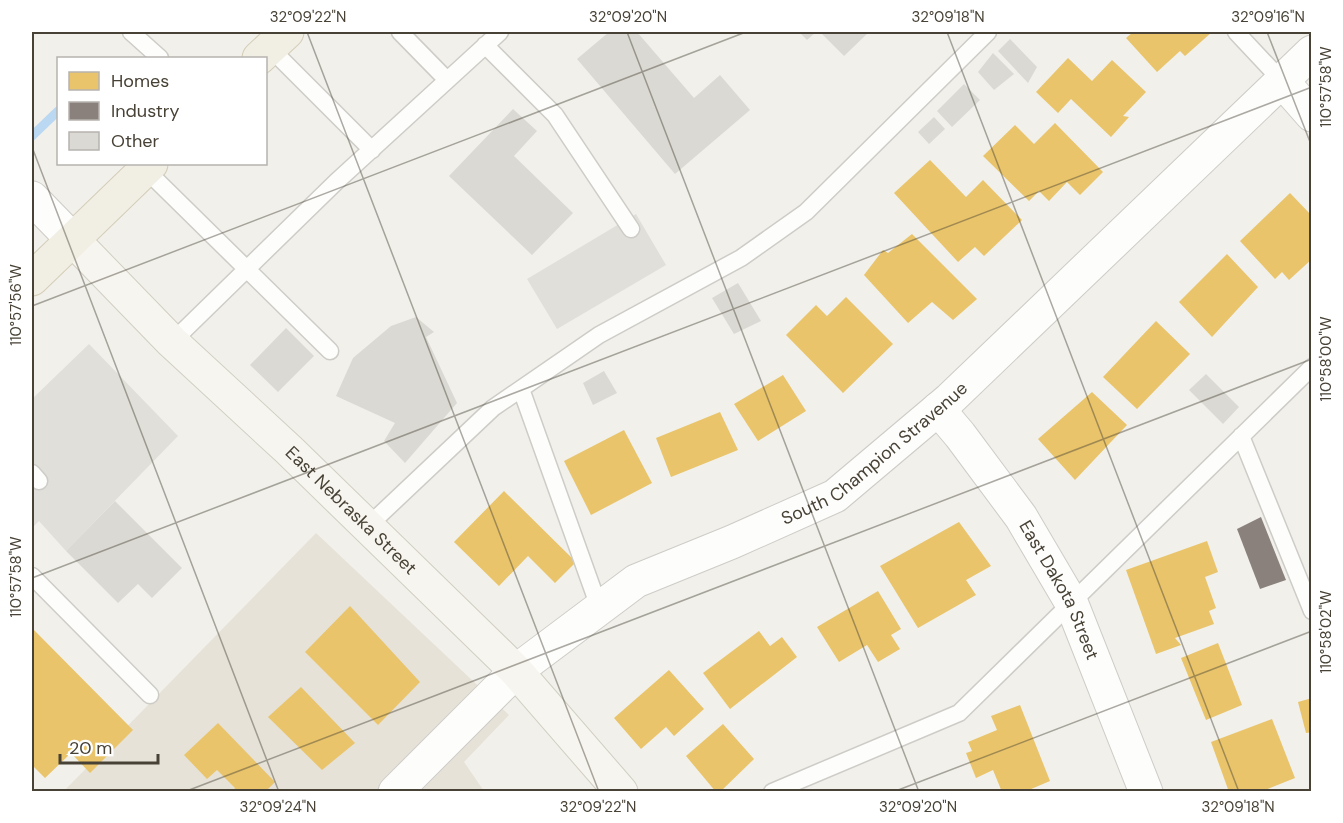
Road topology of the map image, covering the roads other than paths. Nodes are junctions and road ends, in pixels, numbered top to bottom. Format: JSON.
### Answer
{"nodes":[{"id":1,"x":131,"y":32,"type":"edge"},
{"id":2,"x":400,"y":32,"type":"edge"},
{"id":3,"x":500,"y":32,"type":"edge"},
{"id":4,"x":987,"y":32,"type":"edge"},
{"id":5,"x":1236,"y":32,"type":"edge"},
{"id":6,"x":485,"y":45,"type":"junction"},
{"id":7,"x":272,"y":46,"type":"edge"},
{"id":8,"x":1311,"y":52,"type":"edge"},
{"id":9,"x":159,"y":57,"type":"edge"},
{"id":10,"x":447,"y":80,"type":"junction"},
{"id":11,"x":1282,"y":81,"type":"junction"},
{"id":12,"x":1311,"y":115,"type":"edge"},
{"id":13,"x":372,"y":150,"type":"junction"},
{"id":14,"x":148,"y":166,"type":"edge"},
{"id":15,"x":32,"y":198,"type":"edge"},
{"id":16,"x":631,"y":229,"type":"dead end"},
{"id":17,"x":72,"y":240,"type":"junction"},
{"id":18,"x":246,"y":269,"type":"junction"},
{"id":19,"x":32,"y":279,"type":"edge"},
{"id":20,"x":172,"y":342,"type":"junction"},
{"id":21,"x":330,"y":351,"type":"dead end"},
{"id":22,"x":1311,"y":367,"type":"edge"},
{"id":23,"x":521,"y":389,"type":"junction"},
{"id":24,"x":938,"y":409,"type":"junction"},
{"id":25,"x":1240,"y":436,"type":"junction"},
{"id":26,"x":367,"y":527,"type":"junction"},
{"id":27,"x":32,"y":576,"type":"edge"},
{"id":28,"x":1071,"y":602,"type":"junction"},
{"id":29,"x":599,"y":608,"type":"junction"},
{"id":30,"x":1311,"y":611,"type":"edge"},
{"id":31,"x":516,"y":671,"type":"junction"},
{"id":32,"x":150,"y":695,"type":"dead end"},
{"id":33,"x":395,"y":792,"type":"edge"},
{"id":34,"x":621,"y":792,"type":"edge"},
{"id":35,"x":772,"y":792,"type":"edge"},
{"id":36,"x":1146,"y":792,"type":"edge"}],
"edges":[{"from":1,"to":9,"type":"lane"},
{"from":2,"to":10,"type":"lane"},
{"from":3,"to":6,"type":"lane"},
{"from":4,"to":23,"type":"lane"},
{"from":5,"to":11,"type":"lane"},
{"from":6,"to":10,"type":"lane"},
{"from":6,"to":16,"type":"lane"},
{"from":7,"to":13,"type":"lane"},
{"from":8,"to":11,"type":"street","name":"South Champion Stravenue"},
{"from":10,"to":13,"type":"lane"},
{"from":11,"to":12,"type":"street"},
{"from":11,"to":24,"type":"street","name":"South Champion Stravenue"},
{"from":13,"to":18,"type":"lane"},
{"from":14,"to":17,"type":"main road"},
{"from":14,"to":18,"type":"lane"},
{"from":15,"to":17,"type":"street"},
{"from":17,"to":19,"type":"main road"},
{"from":17,"to":20,"type":"street","name":"East Nebraska Street"},
{"from":18,"to":20,"type":"lane"},
{"from":18,"to":21,"type":"lane"},
{"from":20,"to":26,"type":"street","name":"East Nebraska Street"},
{"from":22,"to":25,"type":"lane"},
{"from":23,"to":26,"type":"lane"},
{"from":23,"to":29,"type":"lane"},
{"from":24,"to":28,"type":"street","name":"East Dakota Street"},
{"from":24,"to":29,"type":"street","name":"South Champion Stravenue"},
{"from":25,"to":28,"type":"lane"},
{"from":25,"to":30,"type":"lane"},
{"from":26,"to":31,"type":"street","name":"East Nebraska Street"},
{"from":27,"to":32,"type":"lane"},
{"from":28,"to":35,"type":"lane"},
{"from":28,"to":36,"type":"street","name":"East Dakota Street"},
{"from":29,"to":31,"type":"street","name":"South Champion Stravenue"},
{"from":31,"to":33,"type":"street","name":"South Champion Stravenue"},
{"from":31,"to":34,"type":"street","name":"East Nebraska Street"}]}
